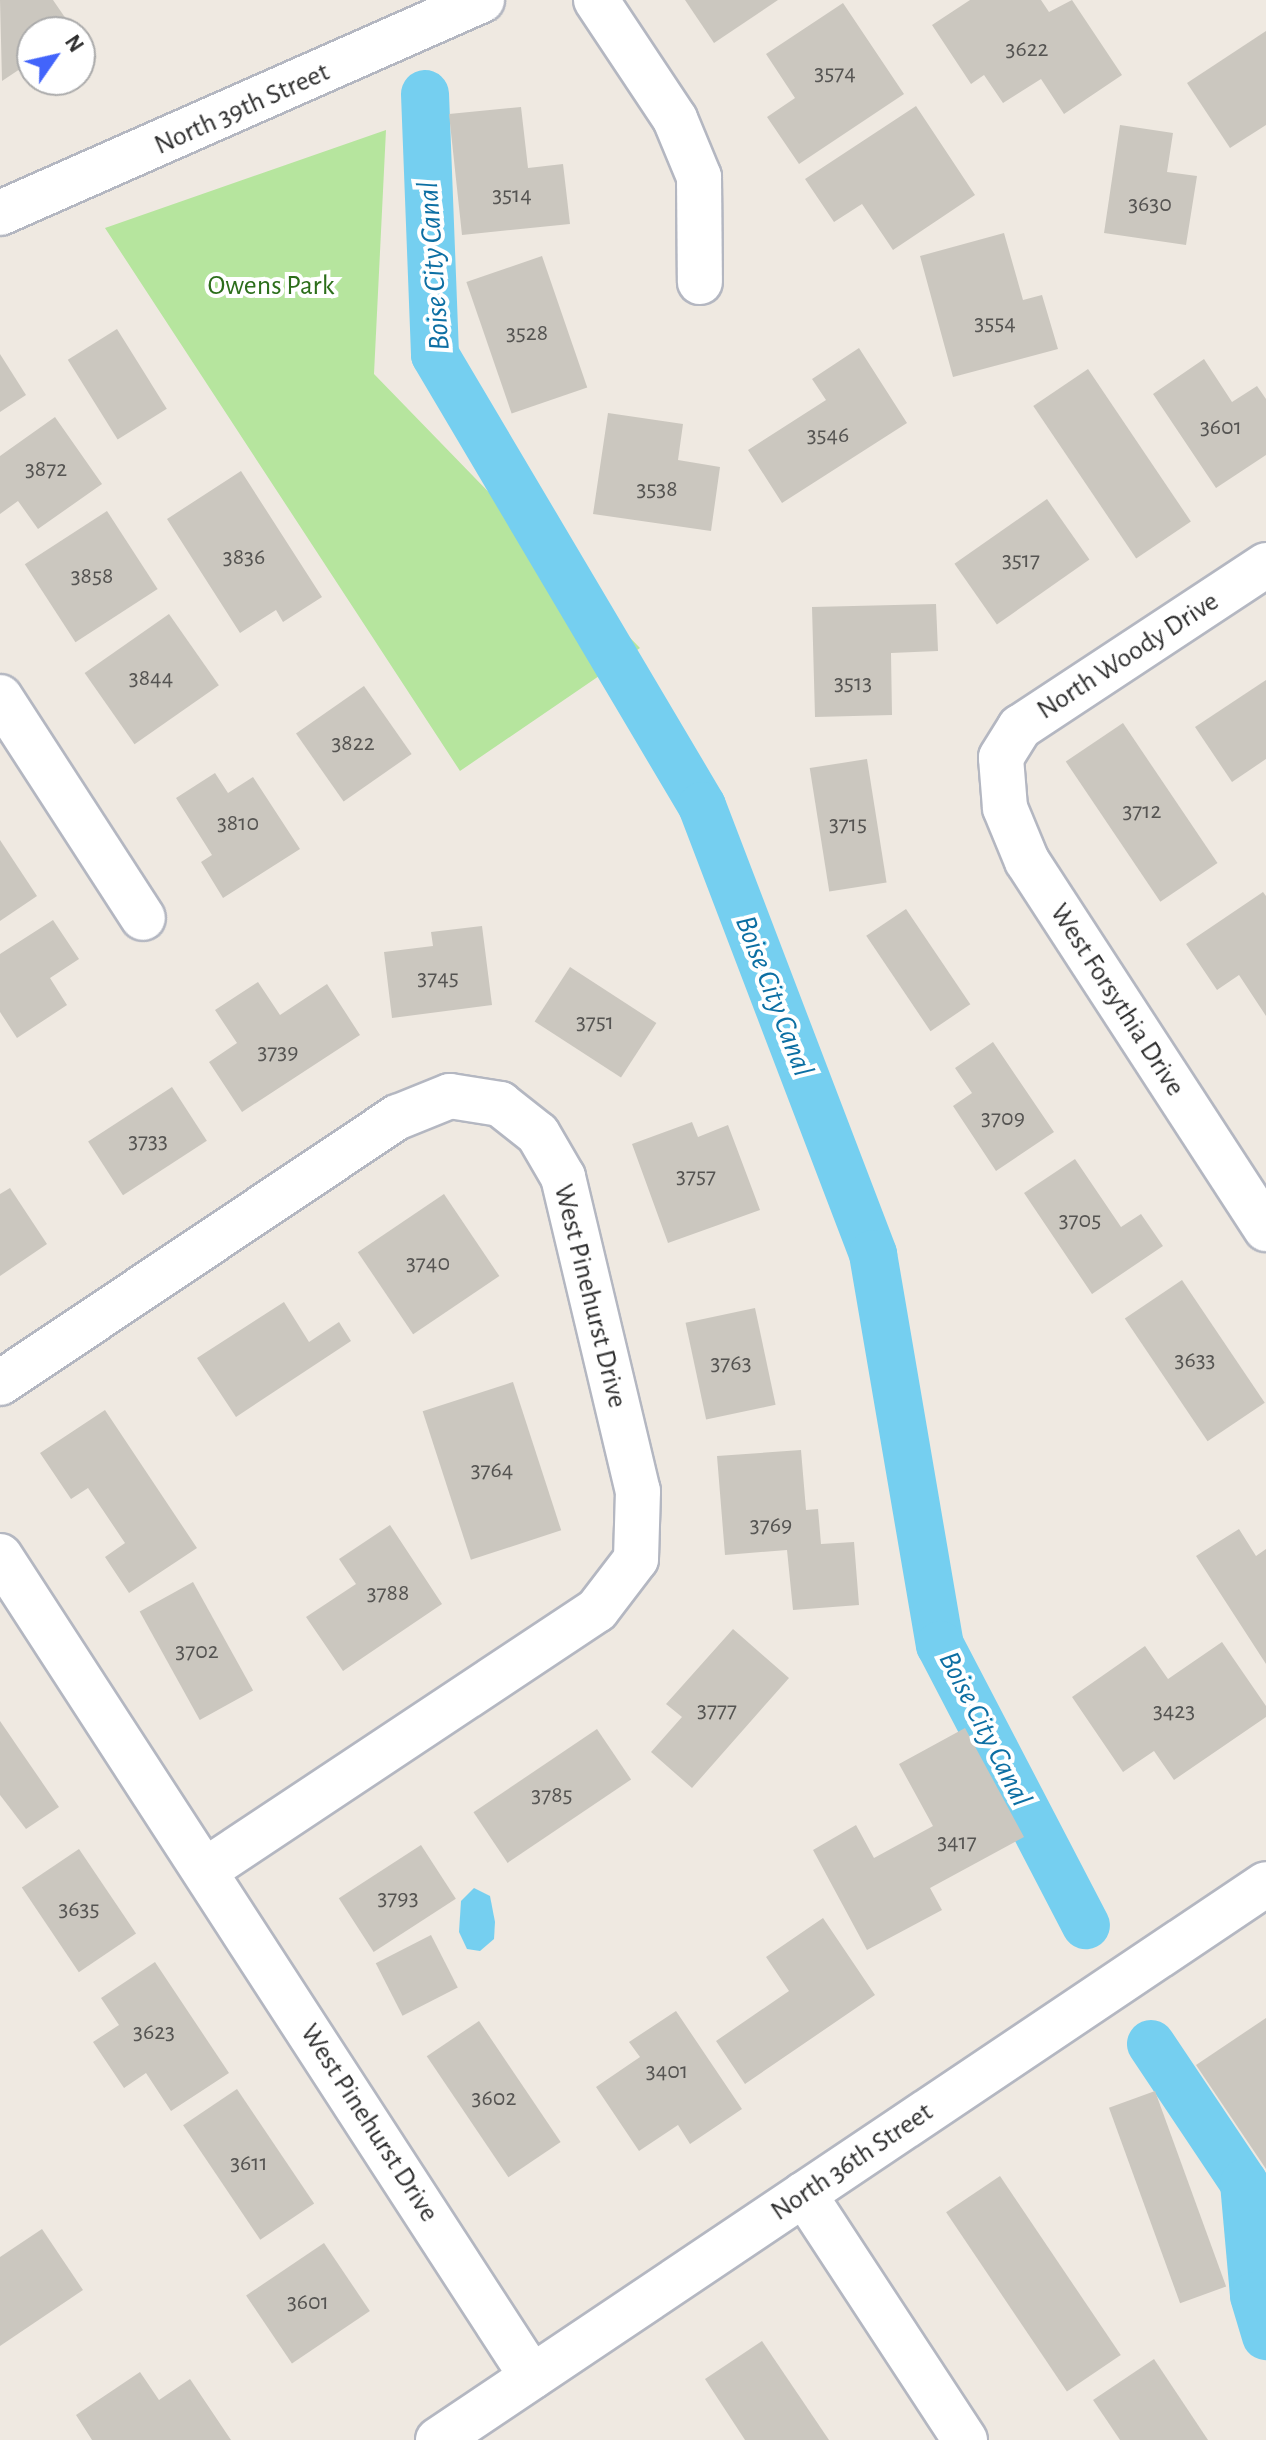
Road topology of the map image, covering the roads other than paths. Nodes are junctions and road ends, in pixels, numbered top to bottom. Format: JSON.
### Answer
{"nodes":[{"id":1,"x":482,"y":0,"type":"edge"},
{"id":2,"x":596,"y":0,"type":"edge"},
{"id":3,"x":0,"y":213,"type":"edge"},
{"id":4,"x":700,"y":282,"type":"dead end"},
{"id":5,"x":1266,"y":565,"type":"edge"},
{"id":6,"x":0,"y":697,"type":"edge"},
{"id":7,"x":1001,"y":758,"type":"joint"},
{"id":8,"x":143,"y":918,"type":"dead end"},
{"id":9,"x":1266,"y":1229,"type":"edge"},
{"id":10,"x":0,"y":1383,"type":"edge"},
{"id":11,"x":0,"y":1556,"type":"edge"},
{"id":12,"x":205,"y":1870,"type":"junction"},
{"id":13,"x":1266,"y":1884,"type":"edge"},
{"id":14,"x":804,"y":2194,"type":"junction"},
{"id":15,"x":532,"y":2377,"type":"junction"},
{"id":16,"x":438,"y":2440,"type":"edge"},
{"id":17,"x":965,"y":2440,"type":"edge"}],
"edges":[{"from":1,"to":3,"type":"street","name":"North 39th Street"},
{"from":2,"to":4,"type":"street"},
{"from":5,"to":7,"type":"street","name":"North Woody Drive"},
{"from":6,"to":8,"type":"street"},
{"from":7,"to":9,"type":"street","name":"West Forsythia Drive"},
{"from":10,"to":12,"type":"street","name":"West Pinehurst Drive"},
{"from":11,"to":12,"type":"street","name":"West Pinehurst Drive"},
{"from":12,"to":15,"type":"street","name":"West Pinehurst Drive"},
{"from":13,"to":14,"type":"street","name":"North 36th Street"},
{"from":14,"to":15,"type":"street","name":"North 36th Street"},
{"from":14,"to":17,"type":"street"},
{"from":15,"to":16,"type":"street","name":"North 36th Street"}]}
